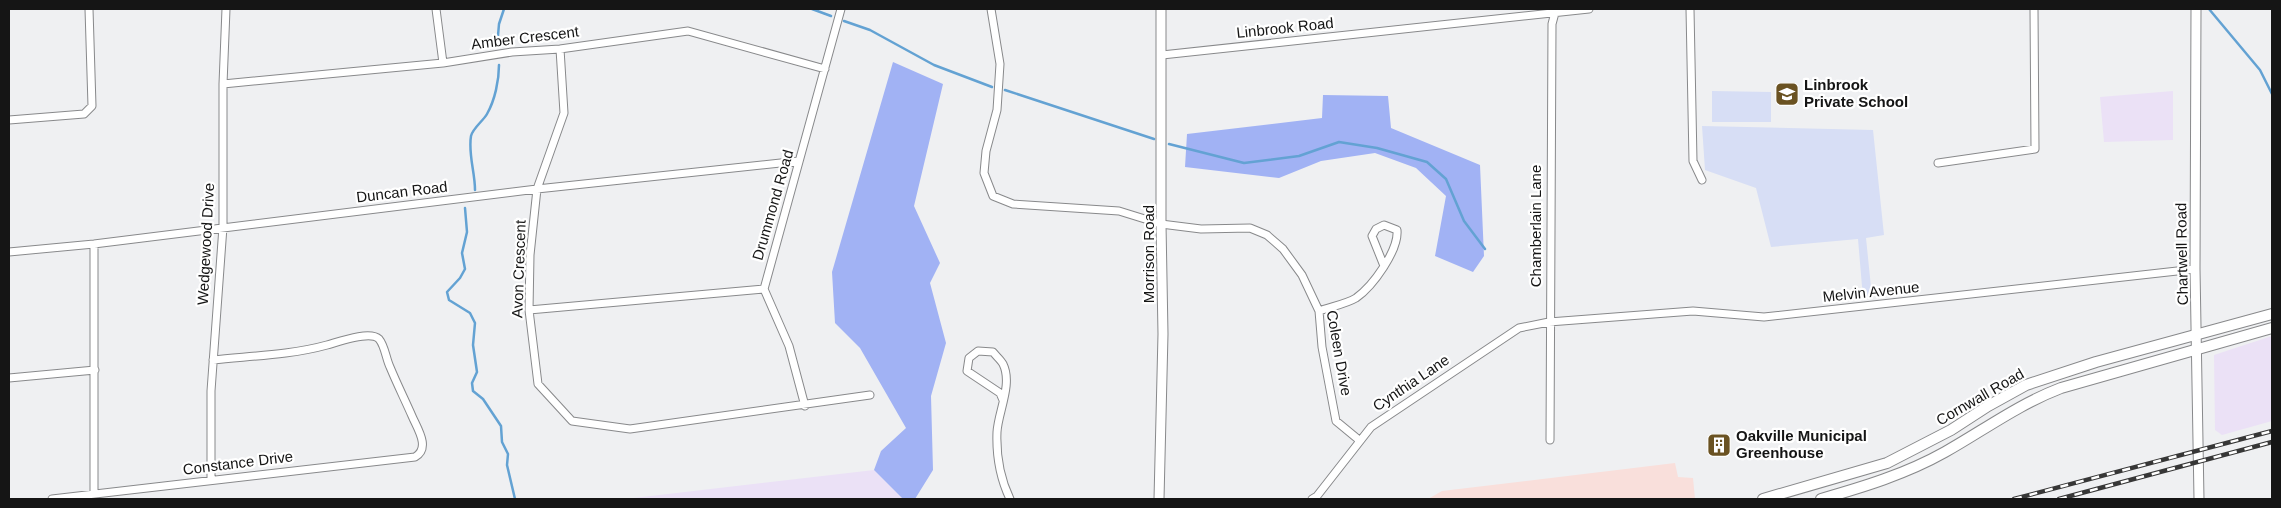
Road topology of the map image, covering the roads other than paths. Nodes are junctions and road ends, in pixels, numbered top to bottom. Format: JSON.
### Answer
{"nodes":[{"id":1,"x":90,"y":9,"type":"edge"},
{"id":2,"x":226,"y":9,"type":"edge"},
{"id":3,"x":436,"y":9,"type":"edge"},
{"id":4,"x":841,"y":9,"type":"edge"},
{"id":5,"x":991,"y":9,"type":"edge"},
{"id":6,"x":1161,"y":9,"type":"edge"},
{"id":7,"x":1589,"y":9,"type":"edge"},
{"id":8,"x":1690,"y":9,"type":"edge"},
{"id":9,"x":2034,"y":9,"type":"edge"},
{"id":10,"x":2196,"y":9,"type":"edge"},
{"id":11,"x":1555,"y":11,"type":"edge"},
{"id":12,"x":560,"y":49,"type":"junction"},
{"id":13,"x":1162,"y":56,"type":"junction"},
{"id":14,"x":443,"y":63,"type":"junction"},
{"id":15,"x":825,"y":69,"type":"junction"},
{"id":16,"x":223,"y":84,"type":"junction"},
{"id":17,"x":9,"y":120,"type":"edge"},
{"id":18,"x":799,"y":161,"type":"junction"},
{"id":19,"x":1938,"y":163,"type":"dead end"},
{"id":20,"x":1702,"y":180,"type":"dead end"},
{"id":21,"x":537,"y":189,"type":"junction"},
{"id":22,"x":1161,"y":224,"type":"junction"},
{"id":23,"x":223,"y":227,"type":"junction"},
{"id":24,"x":94,"y":244,"type":"junction"},
{"id":25,"x":9,"y":252,"type":"edge"},
{"id":26,"x":1384,"y":266,"type":"junction"},
{"id":27,"x":2195,"y":269,"type":"junction"},
{"id":28,"x":764,"y":289,"type":"junction"},
{"id":29,"x":529,"y":310,"type":"junction"},
{"id":30,"x":1319,"y":311,"type":"junction"},
{"id":31,"x":2272,"y":314,"type":"edge"},
{"id":32,"x":1549,"y":322,"type":"junction"},
{"id":33,"x":2272,"y":328,"type":"edge"},
{"id":34,"x":2197,"y":336,"type":"junction"},
{"id":35,"x":2198,"y":350,"type":"junction"},
{"id":36,"x":213,"y":360,"type":"junction"},
{"id":37,"x":95,"y":370,"type":"junction"},
{"id":38,"x":9,"y":378,"type":"edge"},
{"id":39,"x":870,"y":395,"type":"dead end"},
{"id":40,"x":1003,"y":400,"type":"junction"},
{"id":41,"x":805,"y":406,"type":"junction"},
{"id":42,"x":1359,"y":440,"type":"junction"},
{"id":43,"x":1550,"y":440,"type":"dead end"},
{"id":44,"x":211,"y":480,"type":"junction"},
{"id":45,"x":94,"y":494,"type":"junction"},
{"id":46,"x":52,"y":499,"type":"edge"},
{"id":47,"x":1010,"y":499,"type":"edge"},
{"id":48,"x":1159,"y":499,"type":"edge"},
{"id":49,"x":1312,"y":499,"type":"edge"},
{"id":50,"x":1763,"y":499,"type":"edge"},
{"id":51,"x":1821,"y":499,"type":"edge"},
{"id":52,"x":2199,"y":499,"type":"edge"}],
"edges":[{"from":1,"to":17,"type":"street"},
{"from":2,"to":16,"type":"street","name":"Wedgewood Drive"},
{"from":3,"to":14,"type":"street"},
{"from":4,"to":15,"type":"street","name":"Drummond Road"},
{"from":5,"to":22,"type":"street","name":"Coleen Drive"},
{"from":6,"to":13,"type":"street","name":"Morrison Road"},
{"from":7,"to":11,"type":"street","name":"Linbrook Road"},
{"from":8,"to":20,"type":"street"},
{"from":9,"to":19,"type":"street"},
{"from":10,"to":27,"type":"street","name":"Chartwell Road"},
{"from":11,"to":13,"type":"street","name":"Linbrook Road"},
{"from":11,"to":32,"type":"street","name":"Chamberlain Lane"},
{"from":12,"to":14,"type":"street","name":"Amber Crescent"},
{"from":12,"to":15,"type":"street","name":"Amber Crescent"},
{"from":12,"to":21,"type":"street","name":"Avon Crescent"},
{"from":13,"to":22,"type":"street","name":"Morrison Road"},
{"from":14,"to":16,"type":"street","name":"Amber Crescent"},
{"from":15,"to":18,"type":"street","name":"Drummond Road"},
{"from":16,"to":23,"type":"street","name":"Wedgewood Drive"},
{"from":18,"to":21,"type":"street","name":"Duncan Road"},
{"from":18,"to":28,"type":"street","name":"Drummond Road"},
{"from":21,"to":23,"type":"street","name":"Duncan Road"},
{"from":21,"to":29,"type":"street","name":"Avon Crescent"},
{"from":22,"to":30,"type":"street","name":"Coleen Drive"},
{"from":22,"to":48,"type":"street","name":"Morrison Road"},
{"from":23,"to":24,"type":"street","name":"Duncan Road"},
{"from":23,"to":36,"type":"street","name":"Wedgewood Drive"},
{"from":24,"to":25,"type":"street","name":"Duncan Road"},
{"from":24,"to":37,"type":"street"},
{"from":26,"to":26,"type":"street"},
{"from":26,"to":30,"type":"street"},
{"from":27,"to":32,"type":"street","name":"Melvin Avenue"},
{"from":27,"to":34,"type":"street","name":"Chartwell Road"},
{"from":28,"to":29,"type":"street"},
{"from":28,"to":41,"type":"street"},
{"from":29,"to":41,"type":"street","name":"Avon Crescent"},
{"from":30,"to":42,"type":"street","name":"Coleen Drive"},
{"from":31,"to":34,"type":"main road","name":"Cornwall Road"},
{"from":32,"to":42,"type":"street","name":"Cynthia Lane"},
{"from":32,"to":43,"type":"street","name":"Chamberlain Lane"},
{"from":33,"to":35,"type":"main road","name":"Cornwall Road"},
{"from":34,"to":35,"type":"street","name":"Chartwell Road"},
{"from":34,"to":50,"type":"main road","name":"Cornwall Road"},
{"from":35,"to":51,"type":"main road","name":"Cornwall Road"},
{"from":35,"to":52,"type":"street","name":"Chartwell Road"},
{"from":36,"to":44,"type":"street","name":"Wedgewood Drive"},
{"from":36,"to":44,"type":"street","name":"Constance Drive"},
{"from":37,"to":38,"type":"street"},
{"from":37,"to":45,"type":"street"},
{"from":39,"to":41,"type":"street","name":"Avon Crescent"},
{"from":40,"to":40,"type":"street"},
{"from":40,"to":47,"type":"street"},
{"from":42,"to":49,"type":"street","name":"Cynthia Lane"},
{"from":44,"to":45,"type":"street","name":"Constance Drive"},
{"from":45,"to":46,"type":"street","name":"Constance Drive"}]}
